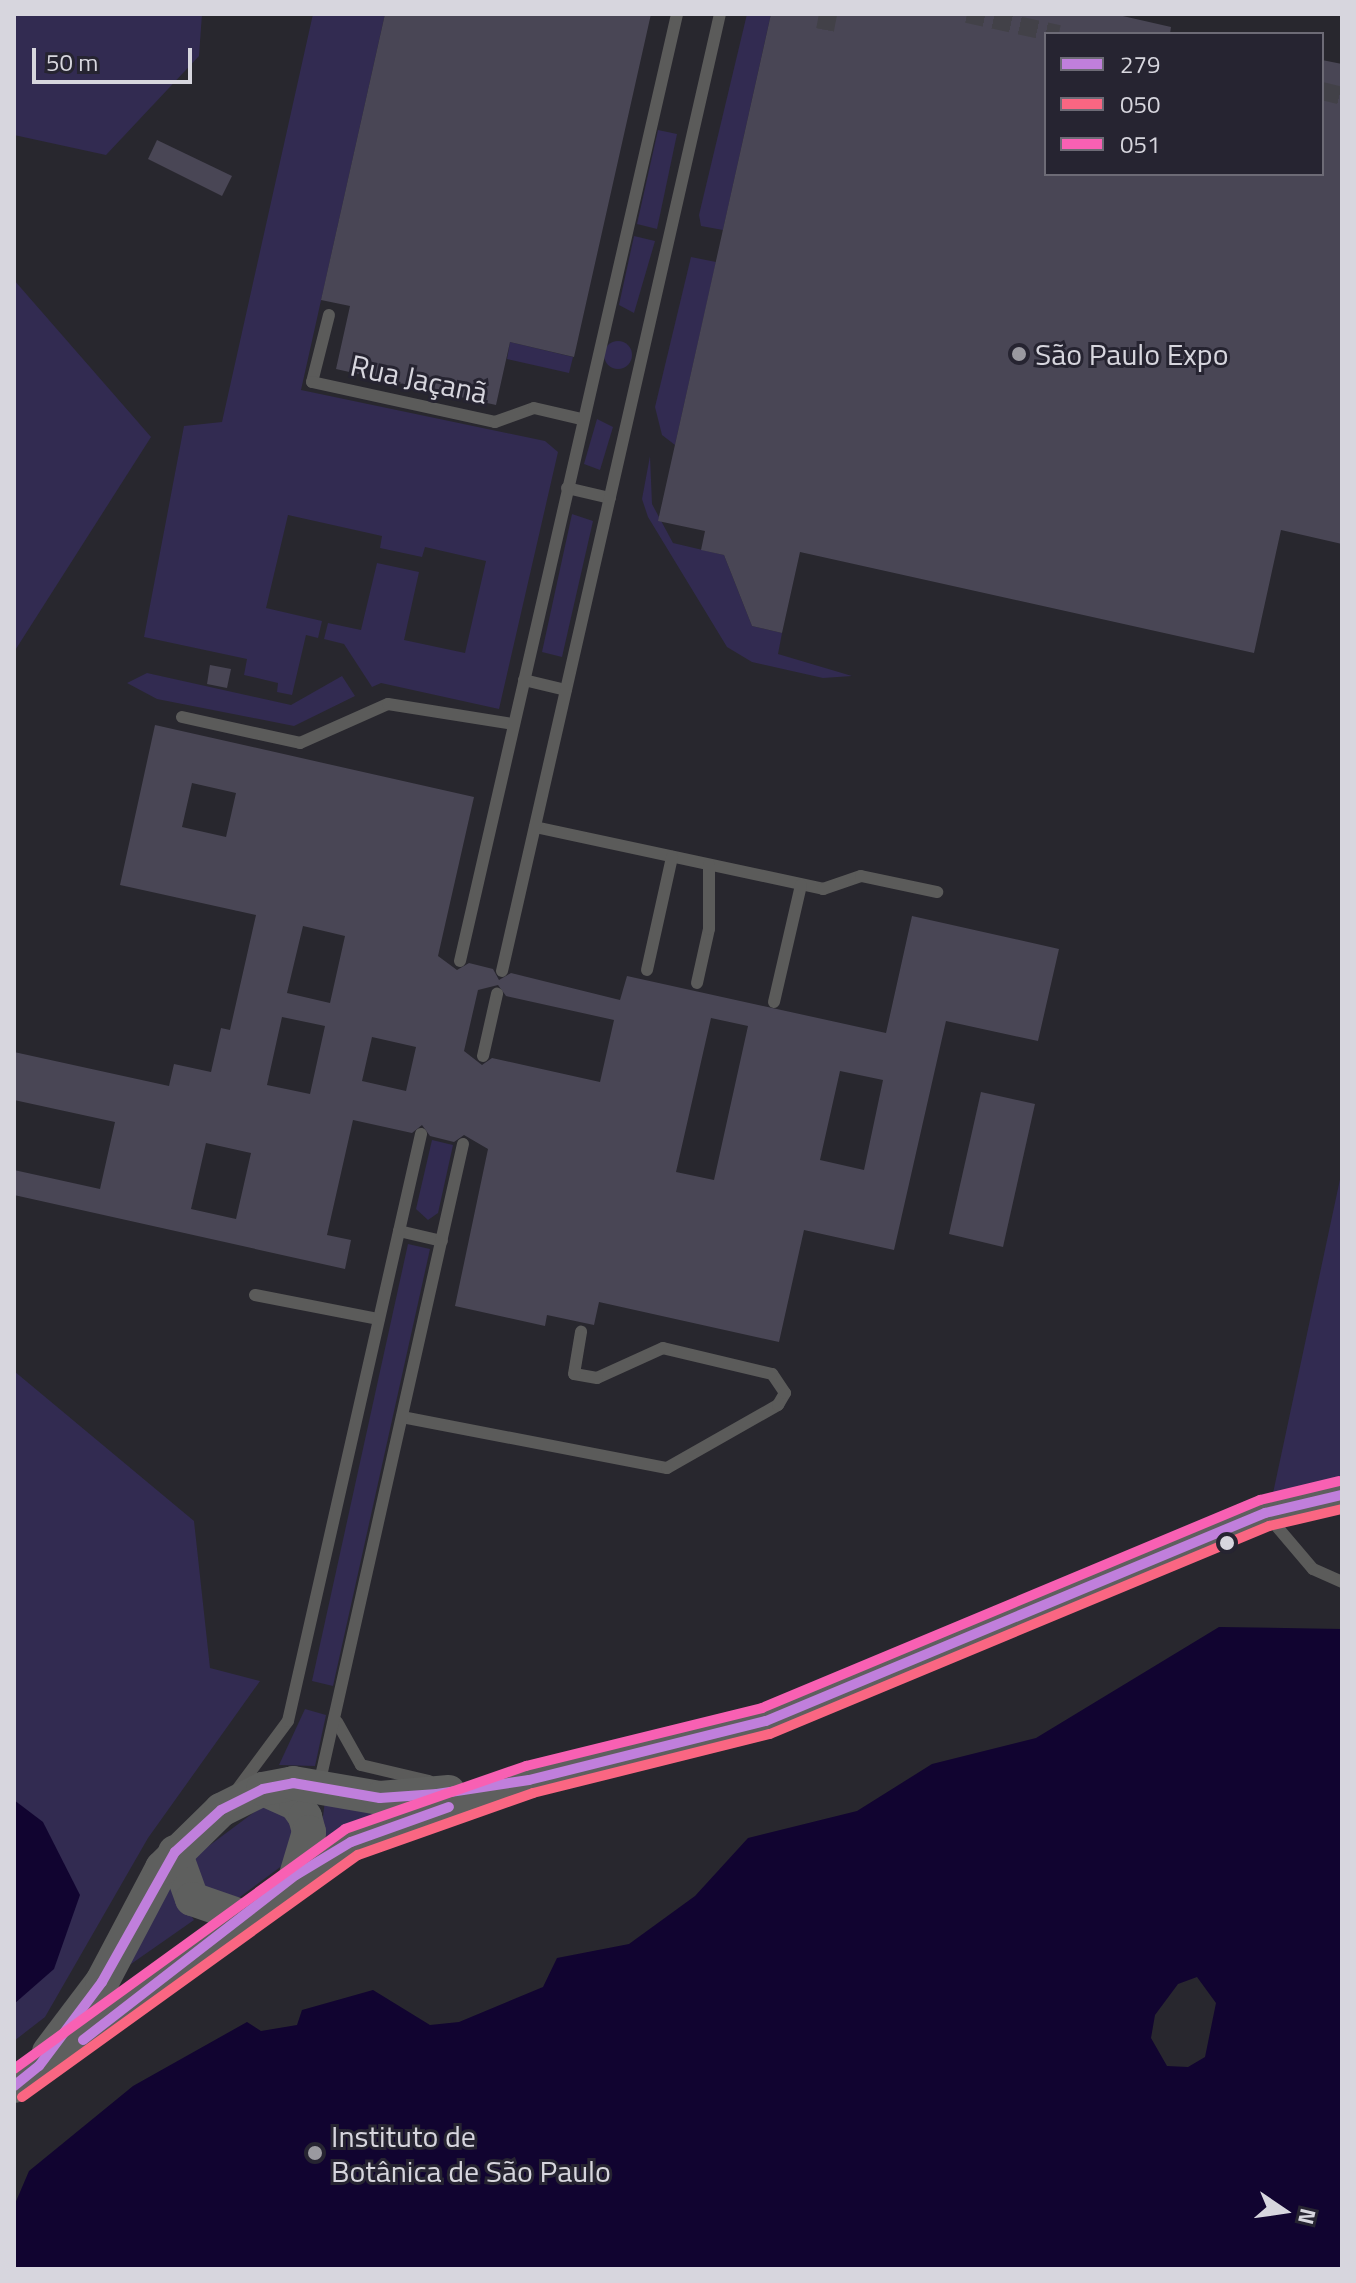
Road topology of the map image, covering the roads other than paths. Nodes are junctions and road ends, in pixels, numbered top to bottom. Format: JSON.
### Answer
{"nodes":[{"id":1,"x":677,"y":14,"type":"edge"},
{"id":2,"x":720,"y":14,"type":"edge"},
{"id":3,"x":329,"y":315,"type":"dead end"},
{"id":4,"x":581,"y":419,"type":"junction"},
{"id":5,"x":567,"y":488,"type":"junction"},
{"id":6,"x":610,"y":498,"type":"junction"},
{"id":7,"x":524,"y":680,"type":"junction"},
{"id":8,"x":566,"y":690,"type":"junction"},
{"id":9,"x":182,"y":717,"type":"dead end"},
{"id":10,"x":513,"y":724,"type":"junction"},
{"id":11,"x":535,"y":827,"type":"junction"},
{"id":12,"x":672,"y":857,"type":"junction"},
{"id":13,"x":709,"y":865,"type":"junction"},
{"id":14,"x":801,"y":885,"type":"junction"},
{"id":15,"x":937,"y":892,"type":"dead end"},
{"id":16,"x":460,"y":961,"type":"dead end"},
{"id":17,"x":647,"y":970,"type":"dead end"},
{"id":18,"x":502,"y":971,"type":"dead end"},
{"id":19,"x":697,"y":983,"type":"dead end"},
{"id":20,"x":497,"y":994,"type":"dead end"},
{"id":21,"x":774,"y":1002,"type":"dead end"},
{"id":22,"x":483,"y":1056,"type":"dead end"},
{"id":23,"x":421,"y":1134,"type":"dead end"},
{"id":24,"x":463,"y":1144,"type":"dead end"},
{"id":25,"x":399,"y":1231,"type":"junction"},
{"id":26,"x":442,"y":1241,"type":"junction"},
{"id":27,"x":255,"y":1295,"type":"dead end"},
{"id":28,"x":379,"y":1319,"type":"junction"},
{"id":29,"x":581,"y":1332,"type":"dead end"},
{"id":30,"x":402,"y":1417,"type":"junction"},
{"id":31,"x":1342,"y":1495,"type":"edge"},
{"id":32,"x":1265,"y":1513,"type":"junction"},
{"id":33,"x":1342,"y":1582,"type":"edge"},
{"id":34,"x":336,"y":1717,"type":"junction"},
{"id":35,"x":529,"y":1780,"type":"junction"},
{"id":36,"x":488,"y":1784,"type":"junction"},
{"id":37,"x":319,"y":1786,"type":"junction"},
{"id":38,"x":263,"y":1789,"type":"junction"},
{"id":39,"x":221,"y":1810,"type":"junction"},
{"id":40,"x":309,"y":1832,"type":"junction"},
{"id":41,"x":175,"y":1852,"type":"junction"},
{"id":42,"x":296,"y":1875,"type":"junction"},
{"id":43,"x":244,"y":1917,"type":"junction"},
{"id":44,"x":27,"y":2076,"type":"edge"}],
"edges":[{"from":1,"to":4,"type":"lane"},
{"from":2,"to":6,"type":"lane"},
{"from":3,"to":4,"type":"lane","name":"Rua Jaçanã"},
{"from":4,"to":5,"type":"lane"},
{"from":5,"to":6,"type":"lane"},
{"from":5,"to":7,"type":"lane"},
{"from":6,"to":8,"type":"lane"},
{"from":7,"to":8,"type":"lane"},
{"from":7,"to":10,"type":"lane"},
{"from":8,"to":11,"type":"lane"},
{"from":9,"to":10,"type":"lane"},
{"from":10,"to":16,"type":"lane"},
{"from":11,"to":12,"type":"lane"},
{"from":11,"to":18,"type":"lane"},
{"from":12,"to":13,"type":"lane"},
{"from":12,"to":17,"type":"lane"},
{"from":13,"to":14,"type":"lane"},
{"from":13,"to":19,"type":"lane"},
{"from":14,"to":15,"type":"lane"},
{"from":14,"to":21,"type":"lane"},
{"from":20,"to":22,"type":"lane"},
{"from":23,"to":25,"type":"lane"},
{"from":24,"to":26,"type":"lane"},
{"from":25,"to":26,"type":"lane"},
{"from":25,"to":28,"type":"lane"},
{"from":26,"to":30,"type":"lane"},
{"from":27,"to":28,"type":"lane"},
{"from":28,"to":39,"type":"lane"},
{"from":29,"to":30,"type":"lane"},
{"from":30,"to":34,"type":"lane"},
{"from":31,"to":32,"type":"main road"},
{"from":32,"to":33,"type":"lane"},
{"from":32,"to":35,"type":"main road"},
{"from":34,"to":36,"type":"lane"},
{"from":34,"to":37,"type":"lane"},
{"from":35,"to":36,"type":"main road"},
{"from":35,"to":42,"type":"main road"},
{"from":36,"to":37,"type":"main road"},
{"from":37,"to":38,"type":"main road"},
{"from":37,"to":40,"type":"lane"},
{"from":38,"to":39,"type":"main road"},
{"from":38,"to":40,"type":"main road"},
{"from":39,"to":41,"type":"main road"},
{"from":40,"to":42,"type":"main road"},
{"from":41,"to":43,"type":"main road"},
{"from":41,"to":44,"type":"main road"},
{"from":42,"to":43,"type":"main road"},
{"from":43,"to":44,"type":"main road"}]}
